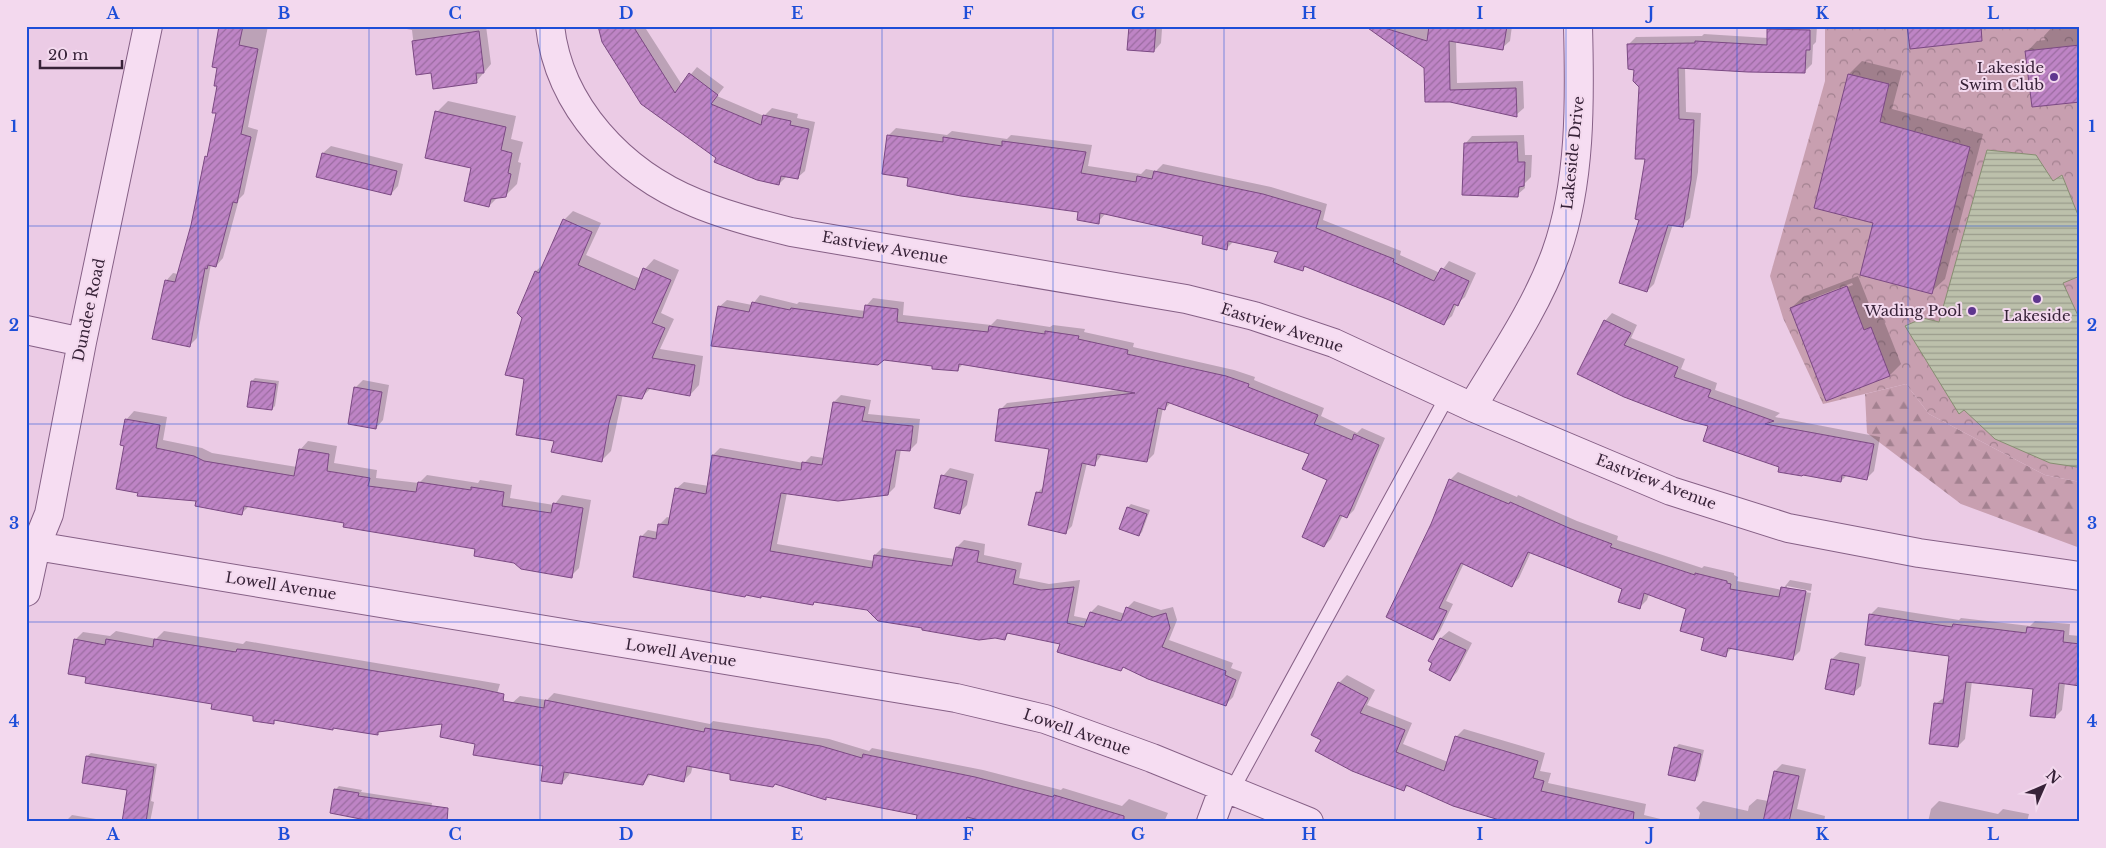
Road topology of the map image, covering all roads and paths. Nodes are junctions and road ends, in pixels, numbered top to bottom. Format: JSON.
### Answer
{"nodes":[{"id":1,"x":148,"y":26,"type":"edge"},
{"id":2,"x":550,"y":26,"type":"edge"},
{"id":3,"x":1578,"y":26,"type":"edge"},
{"id":4,"x":26,"y":330,"type":"edge"},
{"id":5,"x":82,"y":342,"type":"junction"},
{"id":6,"x":1448,"y":396,"type":"junction"},
{"id":7,"x":1472,"y":407,"type":"junction"},
{"id":8,"x":36,"y":546,"type":"junction"},
{"id":9,"x":2080,"y":576,"type":"edge"},
{"id":10,"x":26,"y":592,"type":"edge"},
{"id":11,"x":1228,"y":789,"type":"junction"},
{"id":12,"x":1211,"y":822,"type":"edge"},
{"id":13,"x":1309,"y":822,"type":"edge"}],
"edges":[{"from":1,"to":5,"type":"street","name":"Dundee Road"},
{"from":2,"to":6,"type":"street","name":"Eastview Avenue"},
{"from":3,"to":7,"type":"street","name":"Lakeside Drive"},
{"from":4,"to":5,"type":"street"},
{"from":5,"to":8,"type":"street","name":"Dundee Road"},
{"from":6,"to":7,"type":"street","name":"Eastview Avenue"},
{"from":6,"to":11,"type":"lane"},
{"from":7,"to":9,"type":"street","name":"Eastview Avenue"},
{"from":8,"to":10,"type":"street","name":"Dundee Road"},
{"from":8,"to":11,"type":"street","name":"Lowell Avenue"},
{"from":11,"to":12,"type":"street"},
{"from":11,"to":13,"type":"street","name":"Lowell Avenue"}]}
